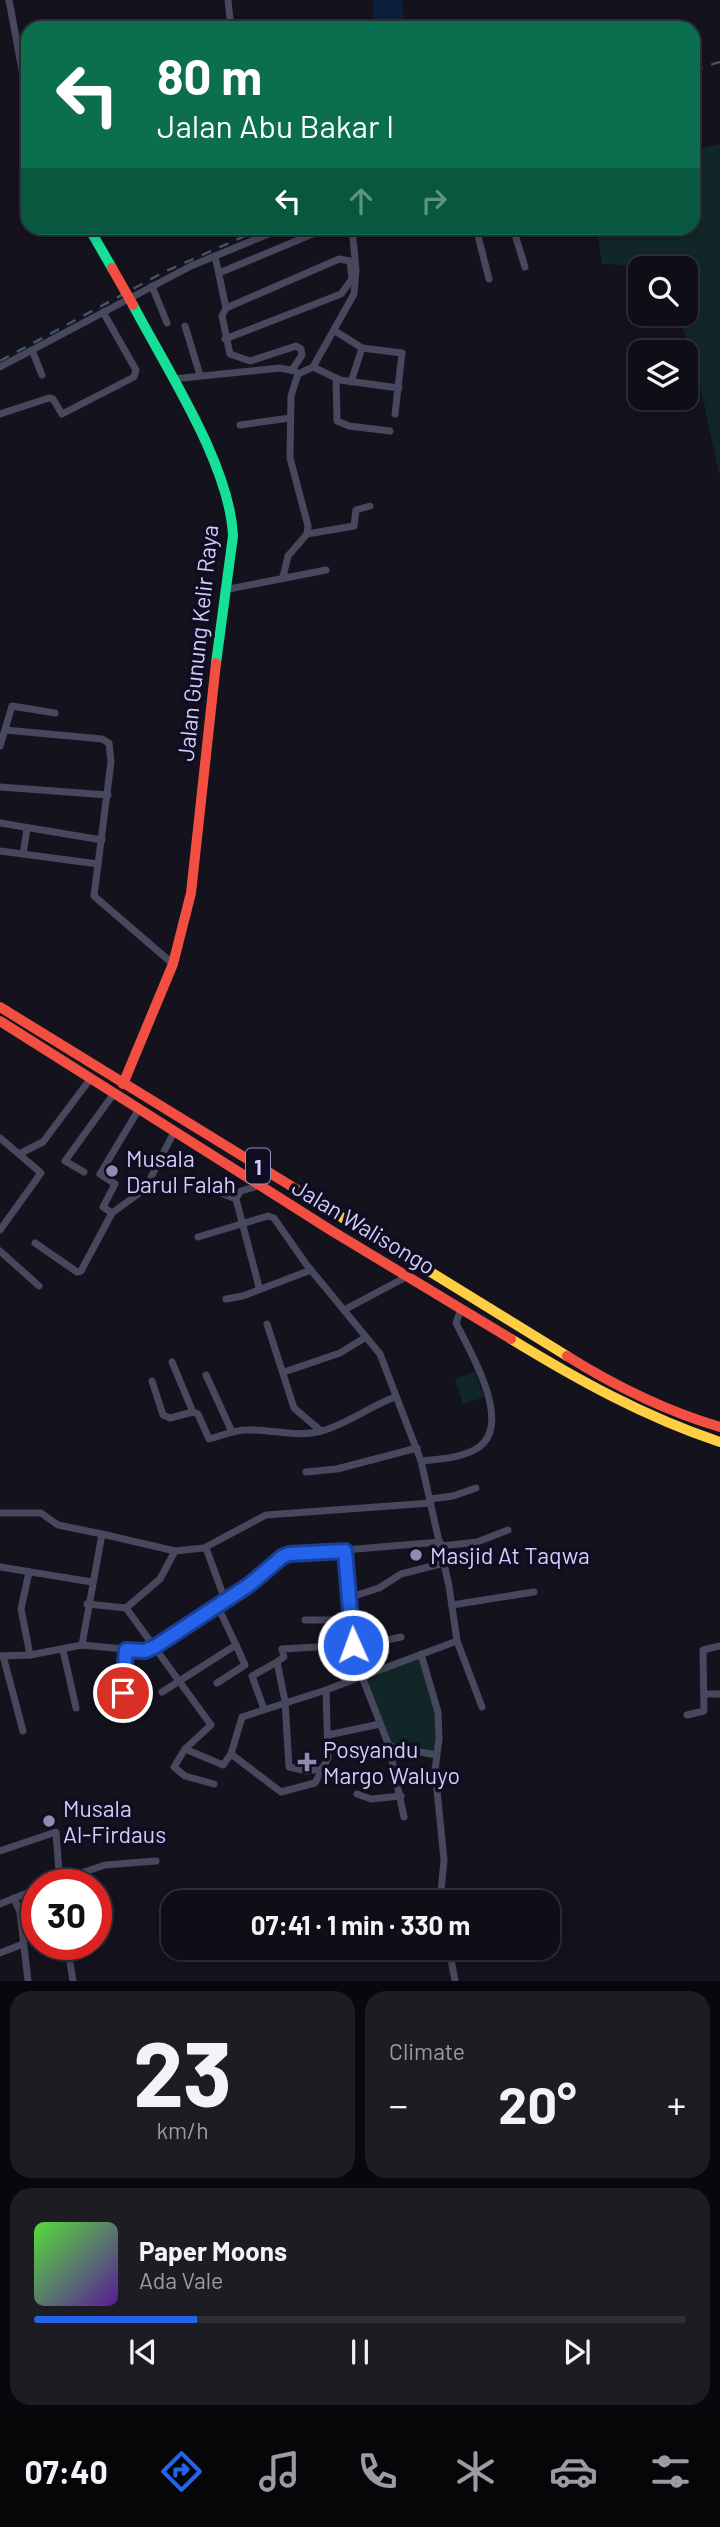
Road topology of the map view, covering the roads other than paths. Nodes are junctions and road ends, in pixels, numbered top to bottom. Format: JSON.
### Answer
{"nodes":[{"id":1,"x":9,"y":0,"type":"edge"},
{"id":2,"x":228,"y":0,"type":"edge"},
{"id":3,"x":230,"y":21,"type":"edge"},
{"id":4,"x":21,"y":64,"type":"edge"},
{"id":5,"x":93,"y":235,"type":"edge"},
{"id":6,"x":266,"y":235,"type":"edge"},
{"id":7,"x":310,"y":235,"type":"edge"},
{"id":8,"x":352,"y":235,"type":"edge"},
{"id":9,"x":478,"y":235,"type":"edge"},
{"id":10,"x":515,"y":235,"type":"edge"},
{"id":11,"x":215,"y":256,"type":"junction"},
{"id":12,"x":525,"y":267,"type":"dead end"},
{"id":13,"x":219,"y":273,"type":"junction"},
{"id":14,"x":489,"y":279,"type":"dead end"},
{"id":15,"x":152,"y":286,"type":"junction"},
{"id":16,"x":226,"y":308,"type":"junction"},
{"id":17,"x":103,"y":312,"type":"junction"},
{"id":18,"x":167,"y":323,"type":"dead end"},
{"id":19,"x":185,"y":326,"type":"dead end"},
{"id":20,"x":335,"y":331,"type":"junction"},
{"id":21,"x":225,"y":339,"type":"junction"},
{"id":22,"x":362,"y":348,"type":"junction"},
{"id":23,"x":32,"y":350,"type":"junction"},
{"id":24,"x":0,"y":367,"type":"edge"},
{"id":25,"x":313,"y":367,"type":"junction"},
{"id":26,"x":295,"y":372,"type":"junction"},
{"id":27,"x":42,"y":375,"type":"dead end"},
{"id":28,"x":200,"y":375,"type":"junction"},
{"id":29,"x":336,"y":378,"type":"junction"},
{"id":30,"x":173,"y":379,"type":"junction"},
{"id":31,"x":351,"y":382,"type":"junction"},
{"id":32,"x":400,"y":388,"type":"junction"},
{"id":33,"x":0,"y":414,"type":"edge"},
{"id":34,"x":396,"y":414,"type":"dead end"},
{"id":35,"x":290,"y":418,"type":"junction"},
{"id":36,"x":240,"y":425,"type":"dead end"},
{"id":37,"x":390,"y":431,"type":"dead end"},
{"id":38,"x":370,"y":506,"type":"dead end"},
{"id":39,"x":307,"y":534,"type":"junction"},
{"id":40,"x":326,"y":570,"type":"dead end"},
{"id":41,"x":283,"y":578,"type":"junction"},
{"id":42,"x":223,"y":590,"type":"junction"},
{"id":43,"x":55,"y":713,"type":"dead end"},
{"id":44,"x":4,"y":714,"type":"edge"},
{"id":45,"x":3,"y":731,"type":"edge"},
{"id":46,"x":0,"y":746,"type":"edge"},
{"id":47,"x":0,"y":787,"type":"edge"},
{"id":48,"x":108,"y":794,"type":"junction"},
{"id":49,"x":0,"y":823,"type":"edge"},
{"id":50,"x":27,"y":829,"type":"junction"},
{"id":51,"x":102,"y":840,"type":"junction"},
{"id":52,"x":0,"y":851,"type":"edge"},
{"id":53,"x":23,"y":854,"type":"junction"},
{"id":54,"x":98,"y":864,"type":"junction"},
{"id":55,"x":173,"y":964,"type":"junction"},
{"id":56,"x":0,"y":1007,"type":"edge"},
{"id":57,"x":0,"y":1021,"type":"edge"},
{"id":58,"x":91,"y":1077,"type":"junction"},
{"id":59,"x":119,"y":1088,"type":"junction"},
{"id":60,"x":140,"y":1108,"type":"junction"},
{"id":61,"x":174,"y":1131,"type":"junction"},
{"id":62,"x":0,"y":1138,"type":"edge"},
{"id":63,"x":21,"y":1153,"type":"junction"},
{"id":64,"x":84,"y":1172,"type":"dead end"},
{"id":65,"x":258,"y":1186,"type":"junction"},
{"id":66,"x":213,"y":1190,"type":"dead end"},
{"id":67,"x":236,"y":1198,"type":"junction"},
{"id":68,"x":112,"y":1213,"type":"junction"},
{"id":69,"x":242,"y":1224,"type":"junction"},
{"id":70,"x":0,"y":1230,"type":"edge"},
{"id":71,"x":198,"y":1237,"type":"dead end"},
{"id":72,"x":35,"y":1242,"type":"dead end"},
{"id":73,"x":0,"y":1251,"type":"edge"},
{"id":74,"x":311,"y":1270,"type":"junction"},
{"id":75,"x":408,"y":1276,"type":"junction"},
{"id":76,"x":39,"y":1286,"type":"dead end"},
{"id":77,"x":260,"y":1287,"type":"junction"},
{"id":78,"x":226,"y":1299,"type":"dead end"},
{"id":79,"x":461,"y":1309,"type":"junction"},
{"id":80,"x":344,"y":1310,"type":"junction"},
{"id":81,"x":267,"y":1324,"type":"dead end"},
{"id":82,"x":366,"y":1337,"type":"junction"},
{"id":83,"x":172,"y":1362,"type":"dead end"},
{"id":84,"x":284,"y":1373,"type":"junction"},
{"id":85,"x":206,"y":1375,"type":"dead end"},
{"id":86,"x":152,"y":1381,"type":"dead end"},
{"id":87,"x":395,"y":1397,"type":"junction"},
{"id":88,"x":193,"y":1412,"type":"junction"},
{"id":89,"x":720,"y":1427,"type":"edge"},
{"id":90,"x":321,"y":1431,"type":"junction"},
{"id":91,"x":232,"y":1432,"type":"junction"},
{"id":92,"x":720,"y":1442,"type":"edge"},
{"id":93,"x":417,"y":1448,"type":"junction"},
{"id":94,"x":421,"y":1461,"type":"junction"},
{"id":95,"x":306,"y":1472,"type":"dead end"},
{"id":96,"x":476,"y":1488,"type":"dead end"},
{"id":97,"x":431,"y":1501,"type":"junction"},
{"id":98,"x":0,"y":1513,"type":"edge"},
{"id":99,"x":508,"y":1530,"type":"dead end"},
{"id":100,"x":102,"y":1534,"type":"junction"},
{"id":101,"x":440,"y":1544,"type":"junction"},
{"id":102,"x":206,"y":1548,"type":"junction"},
{"id":103,"x":175,"y":1550,"type":"junction"},
{"id":104,"x":345,"y":1551,"type":"junction"},
{"id":105,"x":444,"y":1563,"type":"junction"},
{"id":106,"x":0,"y":1567,"type":"edge"},
{"id":107,"x":29,"y":1572,"type":"junction"},
{"id":108,"x":92,"y":1582,"type":"junction"},
{"id":109,"x":534,"y":1592,"type":"dead end"},
{"id":110,"x":351,"y":1597,"type":"junction"},
{"id":111,"x":225,"y":1600,"type":"junction"},
{"id":112,"x":88,"y":1604,"type":"junction"},
{"id":113,"x":217,"y":1605,"type":"junction"},
{"id":114,"x":452,"y":1605,"type":"junction"},
{"id":115,"x":126,"y":1608,"type":"junction"},
{"id":116,"x":305,"y":1620,"type":"dead end"},
{"id":117,"x":353,"y":1620,"type":"junction"},
{"id":118,"x":401,"y":1637,"type":"dead end"},
{"id":119,"x":457,"y":1641,"type":"junction"},
{"id":120,"x":82,"y":1645,"type":"junction"},
{"id":121,"x":236,"y":1645,"type":"junction"},
{"id":122,"x":353,"y":1645,"type":"junction"},
{"id":123,"x":156,"y":1646,"type":"junction"},
{"id":124,"x":720,"y":1646,"type":"edge"},
{"id":125,"x":63,"y":1650,"type":"junction"},
{"id":126,"x":126,"y":1650,"type":"junction"},
{"id":127,"x":421,"y":1654,"type":"junction"},
{"id":128,"x":30,"y":1655,"type":"junction"},
{"id":129,"x":2,"y":1656,"type":"edge"},
{"id":130,"x":277,"y":1662,"type":"junction"},
{"id":131,"x":361,"y":1674,"type":"junction"},
{"id":132,"x":178,"y":1680,"type":"junction"},
{"id":133,"x":349,"y":1680,"type":"junction"},
{"id":134,"x":217,"y":1683,"type":"dead end"},
{"id":135,"x":326,"y":1690,"type":"junction"},
{"id":136,"x":162,"y":1692,"type":"dead end"},
{"id":137,"x":704,"y":1694,"type":"junction"},
{"id":138,"x":720,"y":1694,"type":"edge"},
{"id":139,"x":285,"y":1701,"type":"junction"},
{"id":140,"x":142,"y":1703,"type":"dead end"},
{"id":141,"x":482,"y":1707,"type":"dead end"},
{"id":142,"x":76,"y":1708,"type":"dead end"},
{"id":143,"x":264,"y":1709,"type":"junction"},
{"id":144,"x":687,"y":1715,"type":"dead end"},
{"id":145,"x":380,"y":1724,"type":"junction"},
{"id":146,"x":23,"y":1731,"type":"dead end"},
{"id":147,"x":328,"y":1735,"type":"junction"},
{"id":148,"x":389,"y":1746,"type":"junction"},
{"id":149,"x":185,"y":1749,"type":"junction"},
{"id":150,"x":231,"y":1754,"type":"junction"},
{"id":151,"x":436,"y":1755,"type":"junction"},
{"id":152,"x":321,"y":1769,"type":"junction"},
{"id":153,"x":214,"y":1784,"type":"dead end"},
{"id":154,"x":357,"y":1794,"type":"dead end"},
{"id":155,"x":401,"y":1796,"type":"junction"},
{"id":156,"x":404,"y":1816,"type":"dead end"},
{"id":157,"x":0,"y":1851,"type":"edge"},
{"id":158,"x":156,"y":1860,"type":"dead end"},
{"id":159,"x":59,"y":1869,"type":"edge"},
{"id":160,"x":95,"y":1869,"type":"edge"},
{"id":161,"x":441,"y":1890,"type":"edge"},
{"id":162,"x":21,"y":1895,"type":"edge"},
{"id":163,"x":14,"y":1898,"type":"junction"},
{"id":164,"x":0,"y":1904,"type":"edge"},
{"id":165,"x":19,"y":1912,"type":"joint"},
{"id":166,"x":21,"y":1928,"type":"edge"},
{"id":167,"x":21,"y":1945,"type":"edge"},
{"id":168,"x":0,"y":1953,"type":"edge"},
{"id":169,"x":25,"y":1960,"type":"edge"},
{"id":170,"x":70,"y":1960,"type":"edge"},
{"id":171,"x":451,"y":1960,"type":"edge"},
{"id":172,"x":28,"y":1981,"type":"edge"},
{"id":173,"x":73,"y":1981,"type":"edge"},
{"id":174,"x":455,"y":1981,"type":"edge"}],
"edges":[{"from":1,"to":4,"type":"street"},
{"from":2,"to":3,"type":"street"},
{"from":5,"to":30,"type":"main road","name":"Jalan Gunung Kelir Raya","bridge":true},
{"from":6,"to":11,"type":"street"},
{"from":7,"to":13,"type":"street"},
{"from":8,"to":20,"type":"street"},
{"from":9,"to":14,"type":"street"},
{"from":10,"to":12,"type":"street"},
{"from":11,"to":13,"type":"street"},
{"from":11,"to":15,"type":"street"},
{"from":13,"to":16,"type":"street"},
{"from":15,"to":17,"type":"street"},
{"from":15,"to":18,"type":"street"},
{"from":16,"to":21,"type":"street"},
{"from":16,"to":21,"type":"street"},
{"from":17,"to":23,"type":"street"},
{"from":17,"to":33,"type":"street"},
{"from":19,"to":28,"type":"street"},
{"from":20,"to":22,"type":"street"},
{"from":20,"to":25,"type":"street"},
{"from":21,"to":26,"type":"street"},
{"from":22,"to":31,"type":"street"},
{"from":22,"to":32,"type":"street"},
{"from":23,"to":24,"type":"street"},
{"from":23,"to":27,"type":"street"},
{"from":25,"to":26,"type":"street"},
{"from":25,"to":29,"type":"street"},
{"from":26,"to":28,"type":"street"},
{"from":26,"to":35,"type":"street"},
{"from":28,"to":30,"type":"street"},
{"from":29,"to":31,"type":"street"},
{"from":29,"to":37,"type":"street"},
{"from":30,"to":42,"type":"main road","name":"Jalan Gunung Kelir Raya"},
{"from":31,"to":32,"type":"street"},
{"from":32,"to":34,"type":"street"},
{"from":35,"to":36,"type":"street"},
{"from":35,"to":39,"type":"street"},
{"from":38,"to":39,"type":"street"},
{"from":39,"to":41,"type":"street"},
{"from":40,"to":41,"type":"street"},
{"from":41,"to":42,"type":"street"},
{"from":42,"to":55,"type":"main road","name":"Jalan Gunung Kelir Raya"},
{"from":43,"to":44,"type":"street"},
{"from":44,"to":45,"type":"street"},
{"from":45,"to":46,"type":"street"},
{"from":45,"to":48,"type":"street"},
{"from":47,"to":48,"type":"street"},
{"from":48,"to":51,"type":"street"},
{"from":49,"to":50,"type":"street"},
{"from":50,"to":51,"type":"street"},
{"from":50,"to":53,"type":"street"},
{"from":51,"to":54,"type":"street"},
{"from":52,"to":53,"type":"street"},
{"from":53,"to":54,"type":"street"},
{"from":54,"to":55,"type":"street"},
{"from":55,"to":59,"type":"main road","name":"Jalan Gunung Kelir Raya"},
{"from":56,"to":59,"type":"main road","name":"Jalan Walisongo","number":"1"},
{"from":57,"to":58,"type":"main road","name":"Jalan Walisongo","number":"1"},
{"from":58,"to":59,"type":"main road","name":"Jalan Walisongo","number":"1"},
{"from":58,"to":63,"type":"street"},
{"from":59,"to":60,"type":"main road","name":"Jalan Walisongo","number":"1"},
{"from":59,"to":64,"type":"street"},
{"from":59,"to":89,"type":"main road","name":"Jalan Walisongo","number":"1"},
{"from":60,"to":61,"type":"main road","name":"Jalan Walisongo","number":"1"},
{"from":60,"to":68,"type":"street"},
{"from":61,"to":65,"type":"main road","name":"Jalan Walisongo","number":"1"},
{"from":61,"to":68,"type":"street"},
{"from":62,"to":63,"type":"street"},
{"from":63,"to":70,"type":"street"},
{"from":65,"to":67,"type":"street"},
{"from":65,"to":75,"type":"main road","name":"Jalan Walisongo","number":"1"},
{"from":66,"to":67,"type":"street"},
{"from":67,"to":69,"type":"street"},
{"from":68,"to":72,"type":"street"},
{"from":69,"to":71,"type":"street"},
{"from":69,"to":74,"type":"street"},
{"from":69,"to":77,"type":"street"},
{"from":73,"to":76,"type":"street"},
{"from":74,"to":77,"type":"street"},
{"from":74,"to":80,"type":"street"},
{"from":75,"to":79,"type":"main road","name":"Jalan Walisongo","number":"1"},
{"from":75,"to":80,"type":"street"},
{"from":77,"to":78,"type":"street"},
{"from":79,"to":92,"type":"main road","name":"Jalan Walisongo","number":"1"},
{"from":79,"to":94,"type":"street"},
{"from":80,"to":82,"type":"street"},
{"from":81,"to":84,"type":"street"},
{"from":82,"to":84,"type":"street"},
{"from":82,"to":87,"type":"street"},
{"from":83,"to":88,"type":"street"},
{"from":84,"to":90,"type":"street"},
{"from":85,"to":91,"type":"street"},
{"from":86,"to":88,"type":"street"},
{"from":87,"to":90,"type":"street"},
{"from":87,"to":93,"type":"street"},
{"from":88,"to":91,"type":"street"},
{"from":90,"to":91,"type":"street"},
{"from":93,"to":94,"type":"street"},
{"from":93,"to":95,"type":"street"},
{"from":94,"to":97,"type":"street"},
{"from":96,"to":97,"type":"street"},
{"from":97,"to":101,"type":"street"},
{"from":97,"to":102,"type":"street"},
{"from":98,"to":100,"type":"street"},
{"from":99,"to":101,"type":"street"},
{"from":100,"to":103,"type":"street"},
{"from":100,"to":108,"type":"street"},
{"from":101,"to":104,"type":"street"},
{"from":101,"to":105,"type":"street"},
{"from":102,"to":103,"type":"street"},
{"from":102,"to":111,"type":"street"},
{"from":103,"to":115,"type":"street"},
{"from":104,"to":110,"type":"street"},
{"from":104,"to":111,"type":"street"},
{"from":105,"to":110,"type":"street"},
{"from":105,"to":114,"type":"street"},
{"from":106,"to":107,"type":"street"},
{"from":107,"to":108,"type":"street"},
{"from":107,"to":128,"type":"street"},
{"from":108,"to":112,"type":"street"},
{"from":109,"to":114,"type":"street"},
{"from":110,"to":117,"type":"street"},
{"from":111,"to":113,"type":"street"},
{"from":112,"to":115,"type":"street"},
{"from":112,"to":120,"type":"street"},
{"from":113,"to":121,"type":"street"},
{"from":113,"to":123,"type":"street"},
{"from":114,"to":119,"type":"street"},
{"from":115,"to":123,"type":"street"},
{"from":116,"to":117,"type":"street"},
{"from":117,"to":122,"type":"street"},
{"from":118,"to":122,"type":"street"},
{"from":119,"to":127,"type":"street"},
{"from":119,"to":141,"type":"street"},
{"from":120,"to":125,"type":"street"},
{"from":120,"to":126,"type":"street"},
{"from":121,"to":132,"type":"street"},
{"from":121,"to":134,"type":"street"},
{"from":122,"to":130,"type":"street"},
{"from":122,"to":133,"type":"street"},
{"from":123,"to":126,"type":"street"},
{"from":123,"to":132,"type":"street"},
{"from":124,"to":137,"type":"street"},
{"from":125,"to":128,"type":"street"},
{"from":125,"to":142,"type":"street"},
{"from":126,"to":140,"type":"street"},
{"from":127,"to":131,"type":"street"},
{"from":127,"to":151,"type":"street"},
{"from":128,"to":129,"type":"street"},
{"from":129,"to":146,"type":"street"},
{"from":130,"to":139,"type":"street"},
{"from":130,"to":143,"type":"street"},
{"from":131,"to":133,"type":"street"},
{"from":131,"to":145,"type":"street"},
{"from":132,"to":136,"type":"street"},
{"from":132,"to":149,"type":"street"},
{"from":133,"to":135,"type":"street"},
{"from":135,"to":139,"type":"street"},
{"from":135,"to":147,"type":"street"},
{"from":137,"to":138,"type":"street"},
{"from":137,"to":144,"type":"street"},
{"from":139,"to":143,"type":"street"},
{"from":139,"to":152,"type":"street"},
{"from":143,"to":150,"type":"street"},
{"from":145,"to":147,"type":"street"},
{"from":145,"to":148,"type":"street"},
{"from":147,"to":152,"type":"street"},
{"from":148,"to":151,"type":"street"},
{"from":148,"to":155,"type":"street"},
{"from":149,"to":150,"type":"street"},
{"from":149,"to":153,"type":"street"},
{"from":150,"to":152,"type":"street"},
{"from":151,"to":161,"type":"street"},
{"from":154,"to":155,"type":"street"},
{"from":155,"to":156,"type":"street"},
{"from":157,"to":159,"type":"street"},
{"from":158,"to":160,"type":"street"},
{"from":162,"to":163,"type":"street"},
{"from":163,"to":164,"type":"street"},
{"from":163,"to":165,"type":"street"},
{"from":165,"to":166,"type":"street"},
{"from":167,"to":168,"type":"street"},
{"from":169,"to":172,"type":"street"},
{"from":170,"to":173,"type":"street"},
{"from":171,"to":174,"type":"street"}]}
